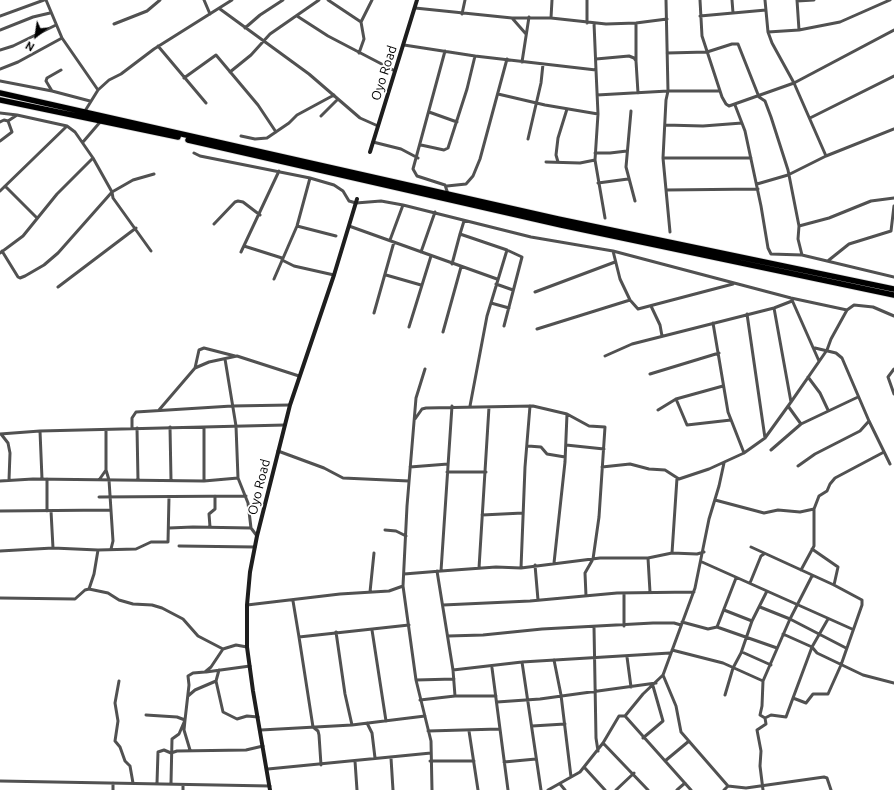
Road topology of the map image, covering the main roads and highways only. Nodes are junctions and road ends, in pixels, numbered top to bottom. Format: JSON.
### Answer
{"nodes":[{"id":1,"x":0,"y":93,"type":"edge"},
{"id":2,"x":0,"y":100,"type":"edge"},
{"id":3,"x":154,"y":130,"type":"junction"},
{"id":4,"x":894,"y":289,"type":"edge"},
{"id":5,"x":894,"y":295,"type":"edge"}],
"edges":[{"from":1,"to":3,"type":"highway"},
{"from":2,"to":3,"type":"highway"},
{"from":3,"to":4,"type":"highway"},
{"from":3,"to":5,"type":"highway"}]}
